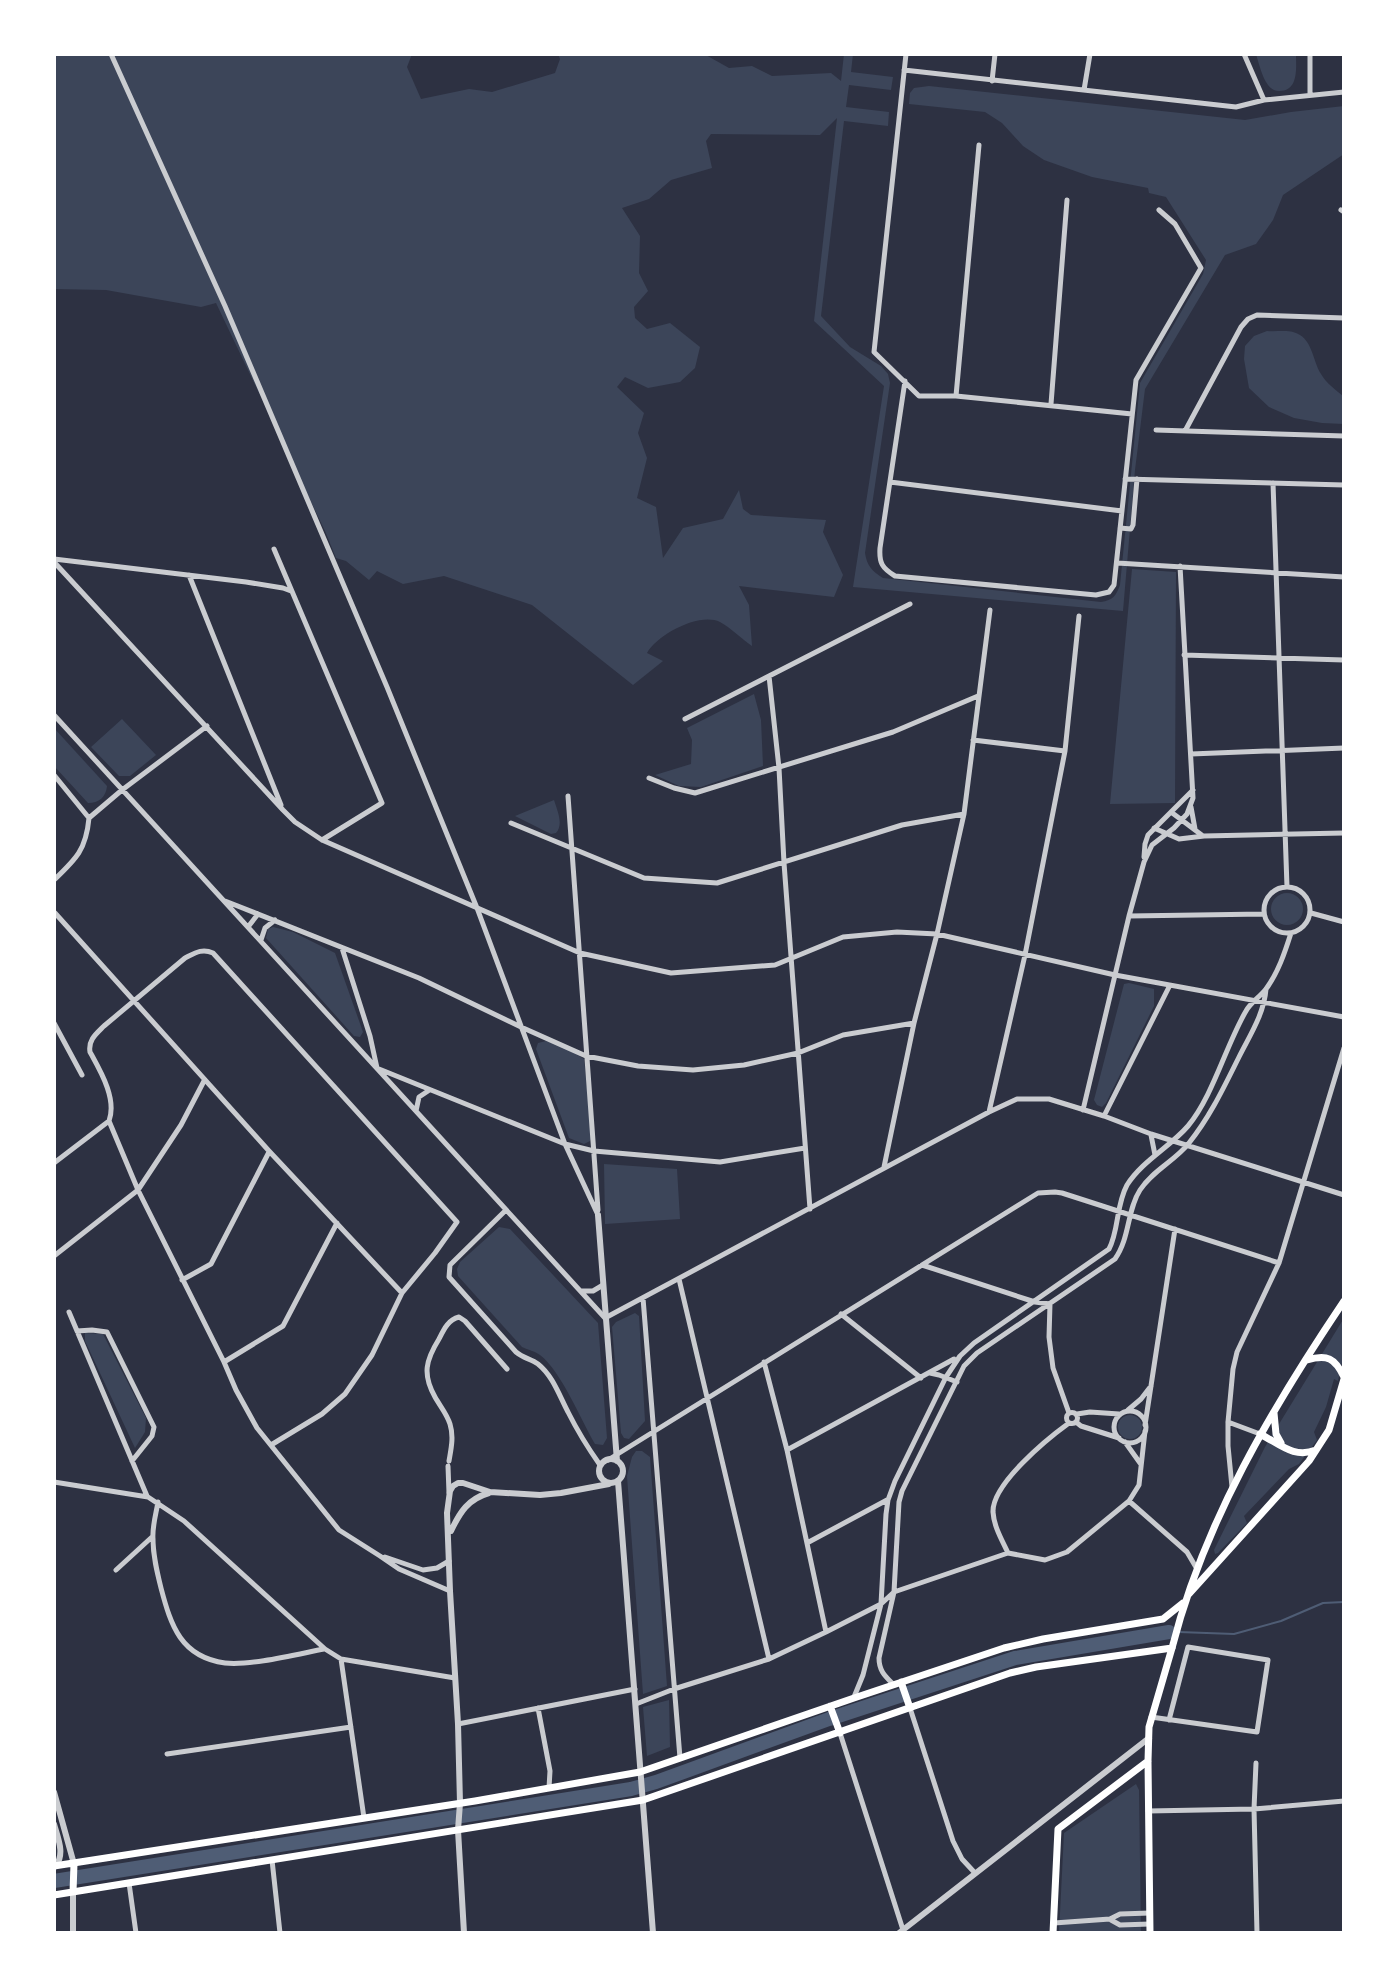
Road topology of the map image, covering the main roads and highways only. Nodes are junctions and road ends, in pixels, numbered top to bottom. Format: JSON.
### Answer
{"nodes":[{"id":1,"x":1344,"y":1301,"type":"edge"},
{"id":2,"x":1307,"y":1360,"type":"junction"},
{"id":3,"x":1344,"y":1378,"type":"edge"},
{"id":4,"x":1274,"y":1411,"type":"junction"},
{"id":5,"x":1260,"y":1434,"type":"junction"},
{"id":6,"x":1282,"y":1445,"type":"junction"},
{"id":7,"x":1316,"y":1450,"type":"junction"},
{"id":8,"x":1184,"y":1601,"type":"junction"},
{"id":9,"x":1163,"y":1619,"type":"junction"},
{"id":10,"x":1177,"y":1625,"type":"junction"},
{"id":11,"x":1172,"y":1648,"type":"junction"},
{"id":12,"x":899,"y":1685,"type":"junction"},
{"id":13,"x":910,"y":1708,"type":"junction"},
{"id":14,"x":831,"y":1709,"type":"junction"},
{"id":15,"x":838,"y":1729,"type":"junction"},
{"id":16,"x":1148,"y":1761,"type":"junction"},
{"id":17,"x":55,"y":1866,"type":"edge"},
{"id":18,"x":74,"y":1867,"type":"junction"},
{"id":19,"x":74,"y":1888,"type":"junction"},
{"id":20,"x":54,"y":1895,"type":"edge"},
{"id":21,"x":1148,"y":1927,"type":"edge"},
{"id":22,"x":1053,"y":1933,"type":"edge"}],
"edges":[{"from":1,"to":2,"type":"main road"},
{"from":2,"to":3,"type":"main road"},
{"from":2,"to":4,"type":"main road"},
{"from":3,"to":7,"type":"main road"},
{"from":4,"to":5,"type":"main road"},
{"from":4,"to":6,"type":"main road"},
{"from":5,"to":6,"type":"main road"},
{"from":5,"to":8,"type":"main road"},
{"from":6,"to":7,"type":"main road"},
{"from":7,"to":8,"type":"main road"},
{"from":8,"to":9,"type":"main road"},
{"from":8,"to":10,"type":"main road"},
{"from":9,"to":10,"type":"main road"},
{"from":9,"to":12,"type":"main road"},
{"from":10,"to":11,"type":"main road"},
{"from":11,"to":13,"type":"main road"},
{"from":11,"to":16,"type":"main road"},
{"from":12,"to":13,"type":"main road"},
{"from":12,"to":14,"type":"main road"},
{"from":13,"to":15,"type":"main road"},
{"from":14,"to":15,"type":"main road"},
{"from":14,"to":18,"type":"main road"},
{"from":15,"to":19,"type":"main road"},
{"from":16,"to":21,"type":"main road"},
{"from":16,"to":22,"type":"main road"},
{"from":17,"to":18,"type":"main road"},
{"from":18,"to":19,"type":"main road"},
{"from":19,"to":20,"type":"main road"}]}
